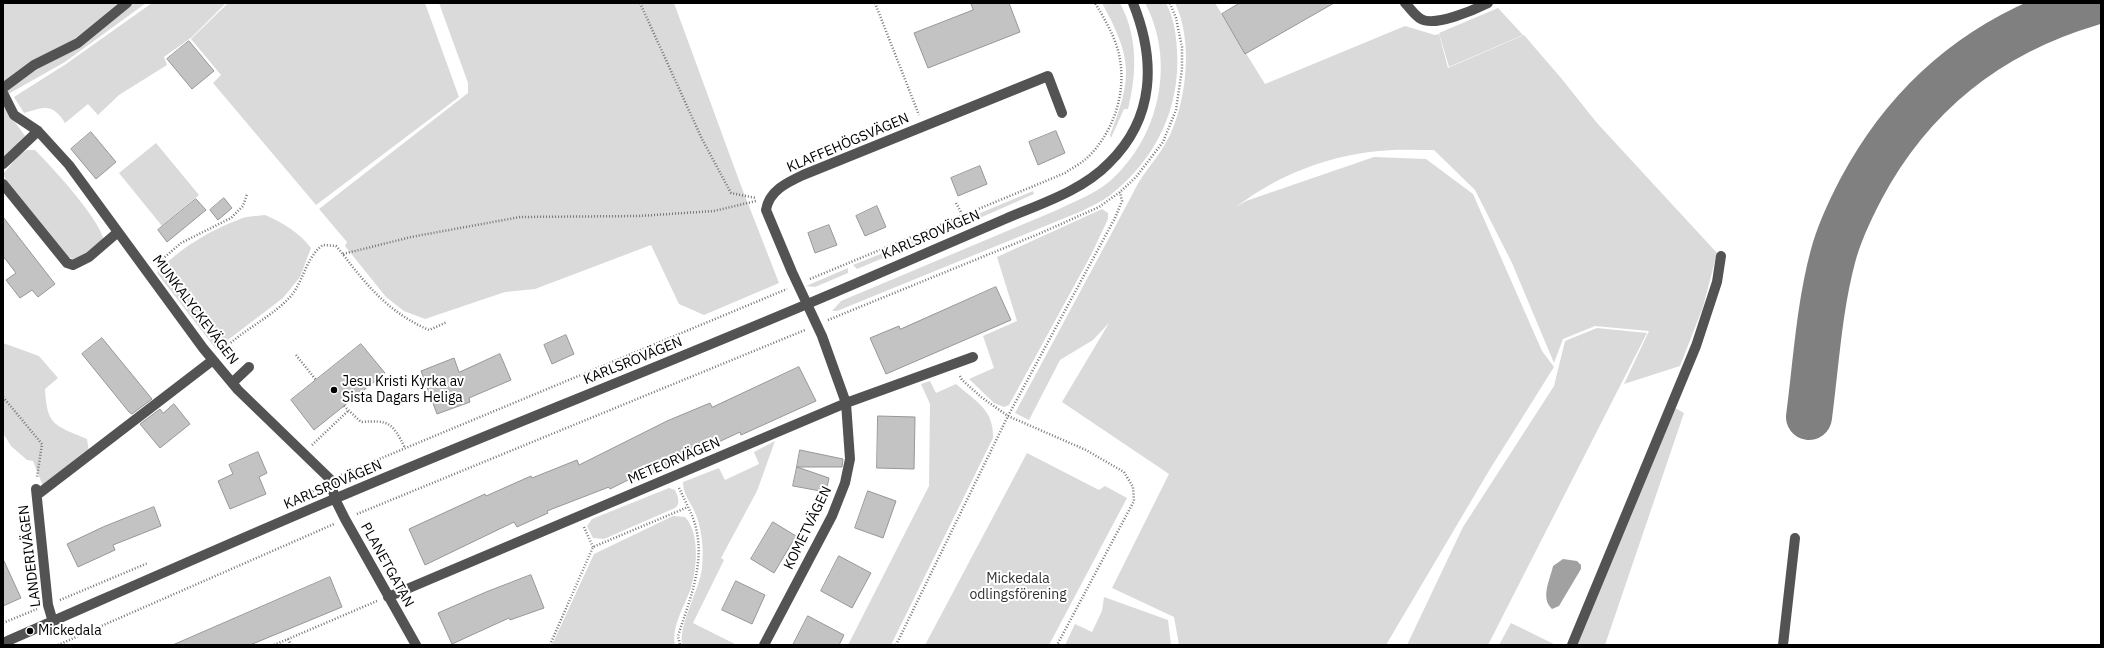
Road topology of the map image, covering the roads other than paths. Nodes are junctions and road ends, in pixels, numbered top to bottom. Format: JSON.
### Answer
{"nodes":[{"id":1,"x":126,"y":3,"type":"edge"},
{"id":2,"x":1133,"y":3,"type":"edge"},
{"id":3,"x":1405,"y":3,"type":"edge"},
{"id":4,"x":1488,"y":3,"type":"edge"},
{"id":5,"x":3,"y":88,"type":"edge"},
{"id":6,"x":3,"y":93,"type":"edge"},
{"id":7,"x":1062,"y":112,"type":"dead end"},
{"id":8,"x":38,"y":131,"type":"junction"},
{"id":9,"x":3,"y":164,"type":"edge"},
{"id":10,"x":3,"y":184,"type":"edge"},
{"id":11,"x":118,"y":232,"type":"junction"},
{"id":12,"x":1721,"y":256,"type":"dead end"},
{"id":13,"x":807,"y":304,"type":"junction"},
{"id":14,"x":973,"y":356,"type":"dead end"},
{"id":15,"x":213,"y":360,"type":"junction"},
{"id":16,"x":249,"y":368,"type":"dead end"},
{"id":17,"x":232,"y":383,"type":"junction"},
{"id":18,"x":846,"y":402,"type":"junction"},
{"id":19,"x":335,"y":499,"type":"junction"},
{"id":20,"x":1796,"y":538,"type":"dead end"},
{"id":21,"x":388,"y":597,"type":"junction"},
{"id":22,"x":53,"y":622,"type":"junction"},
{"id":23,"x":3,"y":643,"type":"edge"},
{"id":24,"x":416,"y":645,"type":"edge"},
{"id":25,"x":764,"y":645,"type":"edge"},
{"id":26,"x":1572,"y":645,"type":"edge"},
{"id":27,"x":1783,"y":645,"type":"edge"}],
"edges":[{"from":1,"to":5,"type":"street"},
{"from":2,"to":13,"type":"street","name":"KARLSROVÄGEN"},
{"from":3,"to":4,"type":"street"},
{"from":6,"to":8,"type":"street","name":"MUNKALYCKEVÄGEN"},
{"from":7,"to":13,"type":"street","name":"KLAFFEHÖGSVÄGEN"},
{"from":8,"to":9,"type":"street"},
{"from":8,"to":11,"type":"street","name":"MUNKALYCKEVÄGEN"},
{"from":10,"to":11,"type":"street"},
{"from":11,"to":15,"type":"street","name":"MUNKALYCKEVÄGEN"},
{"from":12,"to":26,"type":"street"},
{"from":13,"to":18,"type":"street","name":"KOMETVÄGEN"},
{"from":13,"to":19,"type":"street","name":"KARLSROVÄGEN"},
{"from":14,"to":18,"type":"street","name":"METEORVÄGEN"},
{"from":15,"to":17,"type":"street","name":"MUNKALYCKEVÄGEN"},
{"from":15,"to":22,"type":"street","name":"LANDERIVÄGEN"},
{"from":16,"to":17,"type":"street"},
{"from":17,"to":19,"type":"street","name":"MUNKALYCKEVÄGEN"},
{"from":18,"to":21,"type":"street","name":"METEORVÄGEN"},
{"from":18,"to":25,"type":"street","name":"KOMETVÄGEN"},
{"from":19,"to":21,"type":"street","name":"PLANETGATAN"},
{"from":19,"to":22,"type":"street","name":"KARLSROVÄGEN"},
{"from":20,"to":27,"type":"street"},
{"from":21,"to":24,"type":"street","name":"PLANETGATAN"},
{"from":22,"to":23,"type":"street","name":"KARLSROVÄGEN"}]}
